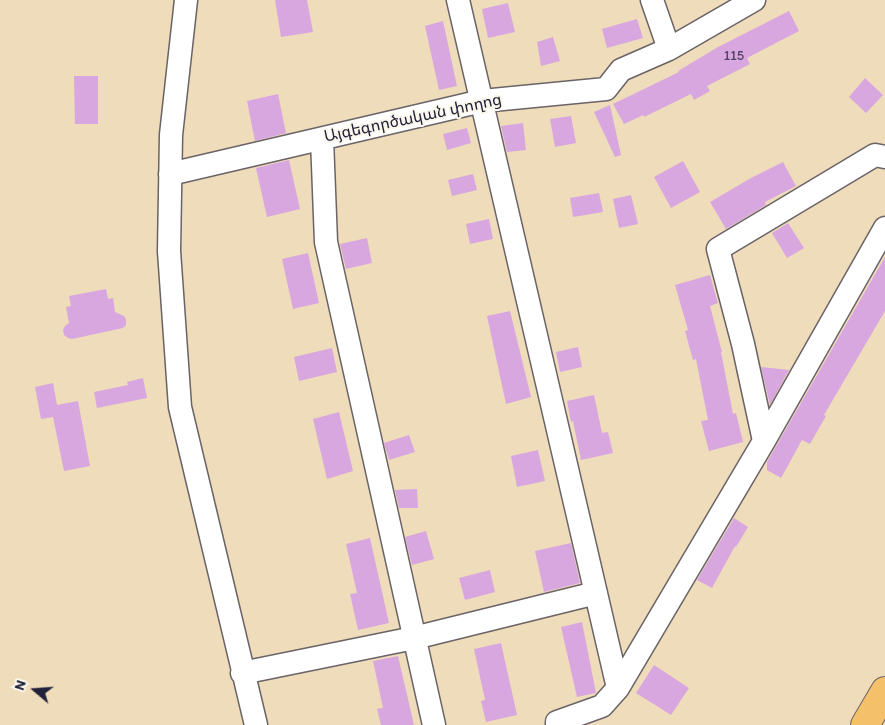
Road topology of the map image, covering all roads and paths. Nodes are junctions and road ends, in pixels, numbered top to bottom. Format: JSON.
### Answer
{"nodes":[{"id":1,"x":186,"y":0,"type":"edge"},
{"id":2,"x":458,"y":0,"type":"edge"},
{"id":3,"x":652,"y":0,"type":"edge"},
{"id":4,"x":754,"y":0,"type":"edge"},
{"id":5,"x":669,"y":49,"type":"junction"},
{"id":6,"x":482,"y":101,"type":"junction"},
{"id":7,"x":322,"y":139,"type":"junction"},
{"id":8,"x":885,"y":157,"type":"edge"},
{"id":9,"x":170,"y":174,"type":"junction"},
{"id":10,"x":885,"y":228,"type":"edge"},
{"id":11,"x":764,"y":441,"type":"junction"},
{"id":12,"x":596,"y":593,"type":"junction"},
{"id":13,"x":414,"y":638,"type":"junction"},
{"id":14,"x":242,"y":673,"type":"junction"},
{"id":15,"x":618,"y":688,"type":"junction"},
{"id":16,"x":885,"y":691,"type":"edge"},
{"id":17,"x":256,"y":725,"type":"edge"},
{"id":18,"x":434,"y":725,"type":"edge"},
{"id":19,"x":558,"y":725,"type":"edge"},
{"id":20,"x":866,"y":725,"type":"edge"}],
"edges":[{"from":1,"to":9,"type":"street"},
{"from":2,"to":6,"type":"street"},
{"from":3,"to":5,"type":"street"},
{"from":4,"to":5,"type":"street","name":"Այգեգործական փողոց"},
{"from":5,"to":6,"type":"street","name":"Այգեգործական փողոց"},
{"from":6,"to":7,"type":"street","name":"Այգեգործական փողոց"},
{"from":6,"to":12,"type":"street"},
{"from":7,"to":9,"type":"street","name":"Այգեգործական փողոց"},
{"from":7,"to":13,"type":"street"},
{"from":8,"to":11,"type":"street"},
{"from":9,"to":14,"type":"street"},
{"from":10,"to":11,"type":"street"},
{"from":11,"to":15,"type":"street"},
{"from":12,"to":13,"type":"street"},
{"from":12,"to":15,"type":"street"},
{"from":13,"to":14,"type":"street"},
{"from":13,"to":18,"type":"street"},
{"from":14,"to":17,"type":"street"},
{"from":15,"to":19,"type":"street"},
{"from":16,"to":20,"type":"main road"}]}
